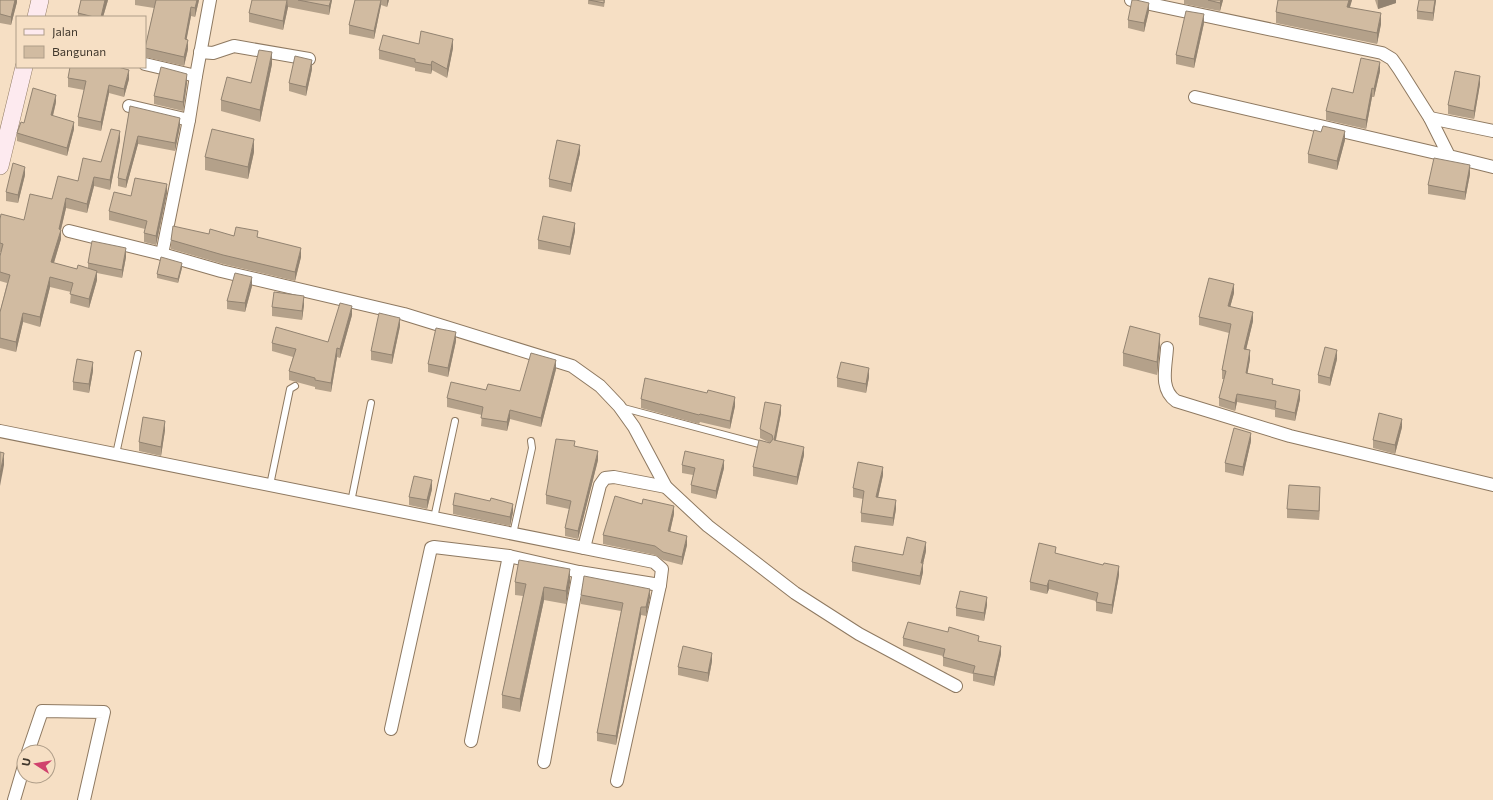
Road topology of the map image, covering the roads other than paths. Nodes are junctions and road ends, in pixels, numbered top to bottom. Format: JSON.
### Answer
{"nodes":[{"id":1,"x":40,"y":0,"type":"edge"},
{"id":2,"x":210,"y":0,"type":"edge"},
{"id":3,"x":1131,"y":0,"type":"edge"},
{"id":4,"x":36,"y":16,"type":"edge"},
{"id":5,"x":200,"y":52,"type":"junction"},
{"id":6,"x":309,"y":59,"type":"edge"},
{"id":7,"x":146,"y":64,"type":"edge"},
{"id":8,"x":24,"y":68,"type":"edge"},
{"id":9,"x":196,"y":76,"type":"junction"},
{"id":10,"x":1195,"y":97,"type":"dead end"},
{"id":11,"x":129,"y":106,"type":"edge"},
{"id":12,"x":1430,"y":118,"type":"junction"},
{"id":13,"x":189,"y":120,"type":"junction"},
{"id":14,"x":1493,"y":131,"type":"edge"},
{"id":15,"x":2,"y":148,"type":"edge"},
{"id":16,"x":1449,"y":156,"type":"junction"},
{"id":17,"x":0,"y":166,"type":"edge"},
{"id":18,"x":1493,"y":167,"type":"edge"},
{"id":19,"x":69,"y":231,"type":"dead end"},
{"id":20,"x":162,"y":254,"type":"junction"},
{"id":21,"x":1167,"y":348,"type":"dead end"},
{"id":22,"x":138,"y":354,"type":"dead end"},
{"id":23,"x":295,"y":386,"type":"dead end"},
{"id":24,"x":372,"y":402,"type":"dead end"},
{"id":25,"x":619,"y":406,"type":"junction"},
{"id":26,"x":456,"y":421,"type":"dead end"},
{"id":27,"x":0,"y":431,"type":"edge"},
{"id":28,"x":531,"y":441,"type":"dead end"},
{"id":29,"x":769,"y":447,"type":"edge"},
{"id":30,"x":116,"y":454,"type":"junction"},
{"id":31,"x":270,"y":485,"type":"junction"},
{"id":32,"x":1493,"y":485,"type":"edge"},
{"id":33,"x":666,"y":487,"type":"junction"},
{"id":34,"x":351,"y":502,"type":"junction"},
{"id":35,"x":434,"y":518,"type":"junction"},
{"id":36,"x":513,"y":534,"type":"junction"},
{"id":37,"x":584,"y":548,"type":"junction"},
{"id":38,"x":509,"y":556,"type":"junction"},
{"id":39,"x":579,"y":572,"type":"junction"},
{"id":40,"x":660,"y":585,"type":"junction"},
{"id":41,"x":956,"y":686,"type":"dead end"},
{"id":42,"x":391,"y":729,"type":"dead end"},
{"id":43,"x":471,"y":741,"type":"dead end"},
{"id":44,"x":31,"y":744,"type":"edge"},
{"id":45,"x":544,"y":762,"type":"dead end"},
{"id":46,"x":617,"y":781,"type":"dead end"},
{"id":47,"x":19,"y":784,"type":"edge"},
{"id":48,"x":14,"y":800,"type":"edge"},
{"id":49,"x":84,"y":800,"type":"edge"}],
"edges":[{"from":1,"to":4,"type":"main road"},
{"from":2,"to":5,"type":"street"},
{"from":3,"to":12,"type":"street"},
{"from":5,"to":6,"type":"street"},
{"from":5,"to":9,"type":"street"},
{"from":7,"to":9,"type":"street"},
{"from":8,"to":15,"type":"main road"},
{"from":9,"to":13,"type":"street"},
{"from":10,"to":16,"type":"street"},
{"from":11,"to":13,"type":"street"},
{"from":12,"to":14,"type":"street"},
{"from":12,"to":16,"type":"street"},
{"from":13,"to":20,"type":"street"},
{"from":15,"to":17,"type":"main road"},
{"from":16,"to":18,"type":"street"},
{"from":19,"to":20,"type":"street"},
{"from":20,"to":25,"type":"street"},
{"from":21,"to":32,"type":"street"},
{"from":22,"to":30,"type":"lane"},
{"from":23,"to":31,"type":"lane"},
{"from":24,"to":34,"type":"lane"},
{"from":25,"to":29,"type":"lane"},
{"from":25,"to":33,"type":"street"},
{"from":26,"to":35,"type":"lane"},
{"from":27,"to":30,"type":"street"},
{"from":28,"to":36,"type":"lane"},
{"from":30,"to":31,"type":"street"},
{"from":31,"to":34,"type":"street"},
{"from":33,"to":37,"type":"street"},
{"from":33,"to":41,"type":"street"},
{"from":34,"to":35,"type":"street"},
{"from":35,"to":36,"type":"street"},
{"from":36,"to":37,"type":"street"},
{"from":37,"to":40,"type":"street"},
{"from":38,"to":39,"type":"street"},
{"from":38,"to":42,"type":"street"},
{"from":38,"to":43,"type":"street"},
{"from":39,"to":40,"type":"street"},
{"from":39,"to":45,"type":"street"},
{"from":40,"to":46,"type":"street"},
{"from":44,"to":49,"type":"street"},
{"from":47,"to":48,"type":"street"}]}
